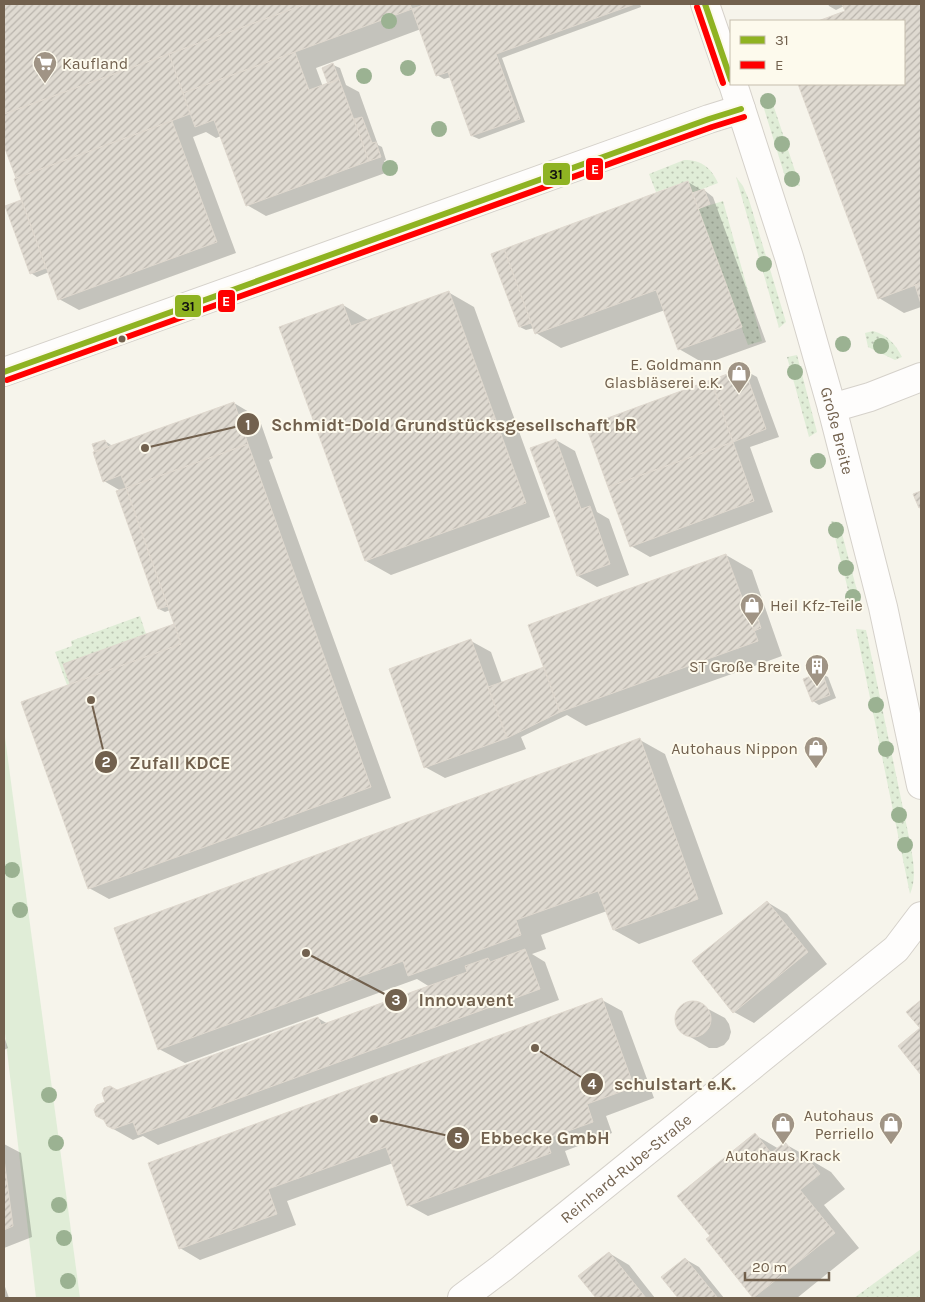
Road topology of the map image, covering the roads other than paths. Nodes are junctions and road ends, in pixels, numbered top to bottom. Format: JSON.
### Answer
{"nodes":[{"id":1,"x":705,"y":4,"type":"edge"},
{"id":2,"x":730,"y":77,"type":"edge"},
{"id":3,"x":733,"y":85,"type":"edge"},
{"id":4,"x":741,"y":109,"type":"junction"},
{"id":5,"x":4,"y":372,"type":"edge"},
{"id":6,"x":921,"y":377,"type":"edge"},
{"id":7,"x":832,"y":408,"type":"junction"},
{"id":8,"x":921,"y":785,"type":"edge"},
{"id":9,"x":921,"y":916,"type":"edge"},
{"id":10,"x":462,"y":1298,"type":"edge"}],
"edges":[{"from":1,"to":2,"type":"street"},
{"from":3,"to":4,"type":"street","name":"Große Breite"},
{"from":4,"to":5,"type":"street"},
{"from":4,"to":7,"type":"street","name":"Große Breite"},
{"from":6,"to":7,"type":"street"},
{"from":7,"to":8,"type":"street","name":"Große Breite"},
{"from":9,"to":10,"type":"street","name":"Reinhard-Rube-Straße"}]}
